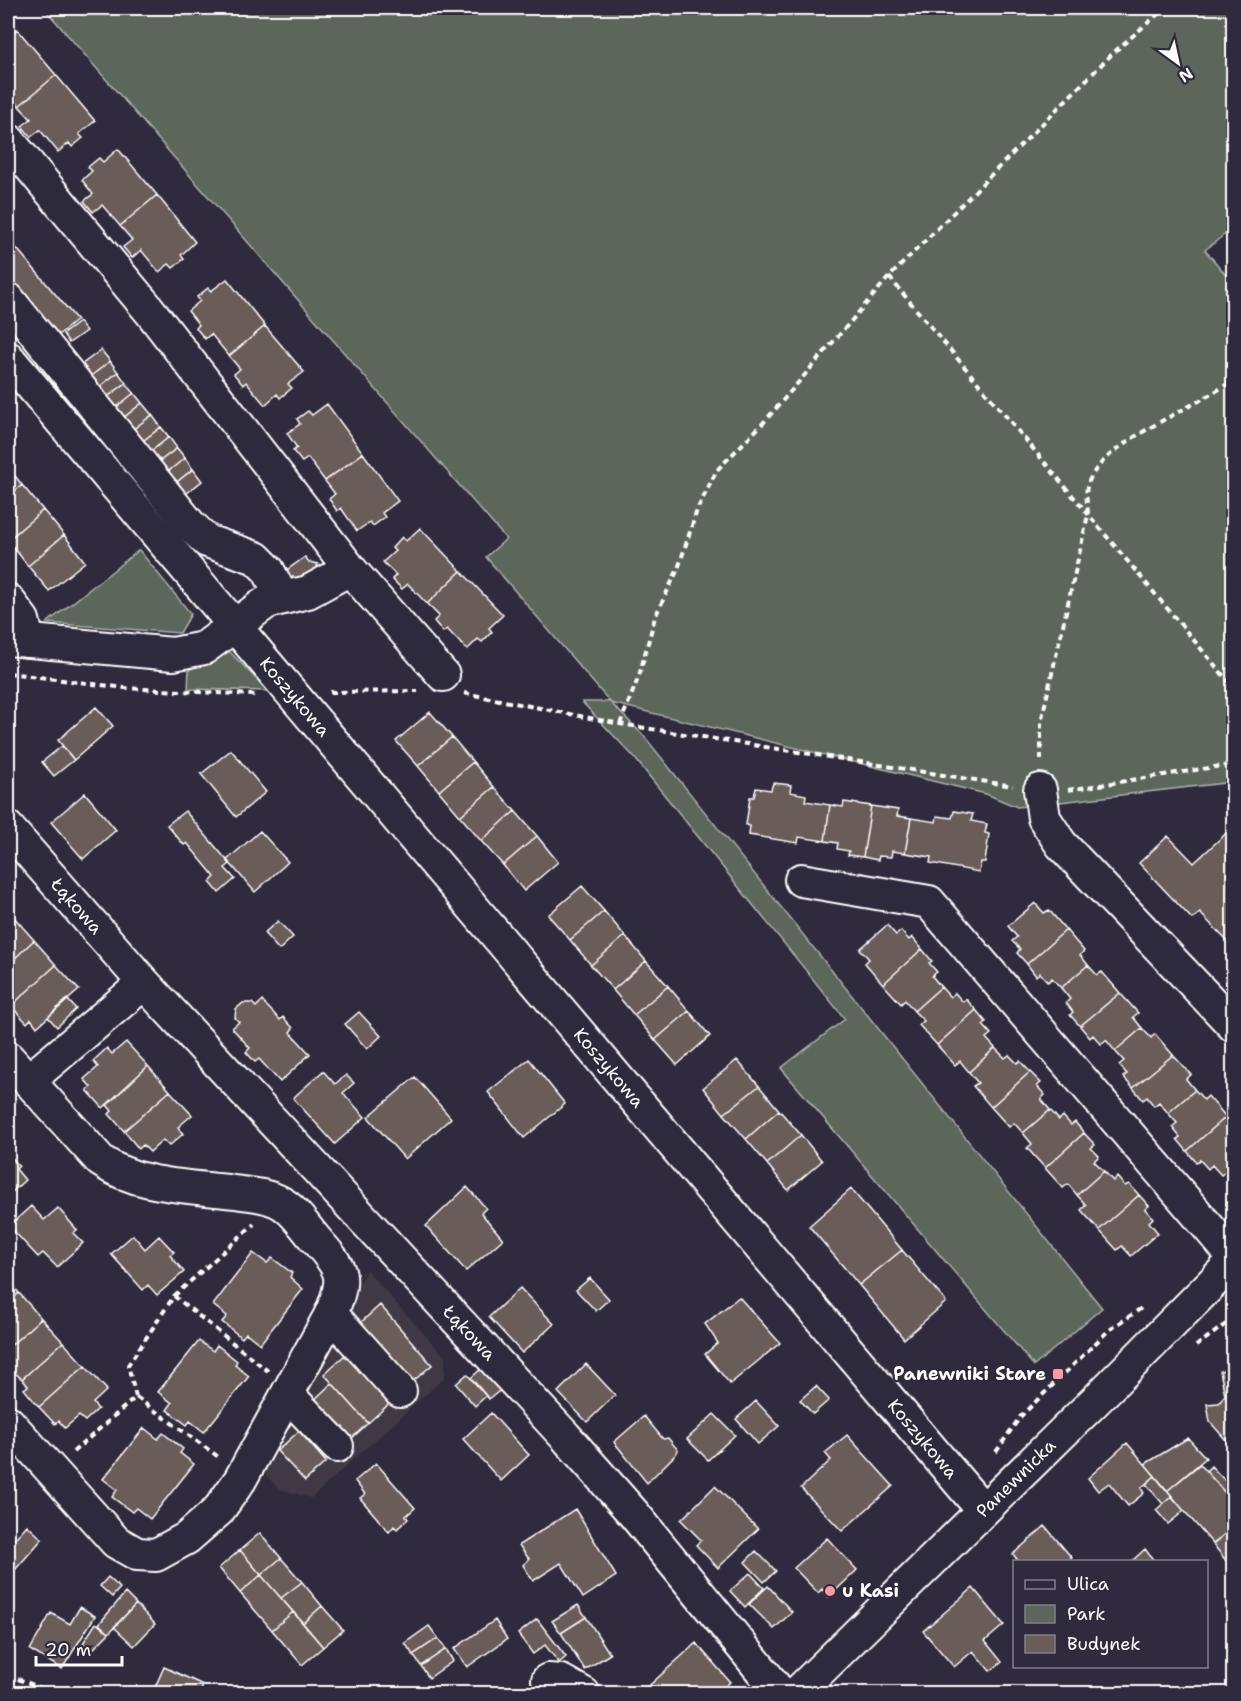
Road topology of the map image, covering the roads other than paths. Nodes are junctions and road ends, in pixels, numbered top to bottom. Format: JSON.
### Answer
{"nodes":[{"id":1,"x":8,"y":140,"type":"edge"},
{"id":2,"x":8,"y":299,"type":"edge"},
{"id":3,"x":8,"y":358,"type":"edge"},
{"id":4,"x":350,"y":569,"type":"junction"},
{"id":5,"x":282,"y":597,"type":"junction"},
{"id":6,"x":8,"y":600,"type":"edge"},
{"id":7,"x":233,"y":627,"type":"junction"},
{"id":8,"x":18,"y":640,"type":"edge"},
{"id":9,"x":441,"y":685,"type":"road end"},
{"id":10,"x":1040,"y":790,"type":"road end"},
{"id":11,"x":8,"y":828,"type":"edge"},
{"id":12,"x":801,"y":880,"type":"dead end"},
{"id":13,"x":144,"y":983,"type":"junction"},
{"id":14,"x":1233,"y":1026,"type":"edge"},
{"id":15,"x":8,"y":1058,"type":"edge"},
{"id":16,"x":28,"y":1081,"type":"junction"},
{"id":17,"x":1233,"y":1257,"type":"edge"},
{"id":18,"x":1233,"y":1262,"type":"edge"},
{"id":19,"x":331,"y":1314,"type":"junction"},
{"id":20,"x":278,"y":1384,"type":"junction"},
{"id":21,"x":400,"y":1391,"type":"dead end"},
{"id":22,"x":8,"y":1422,"type":"edge"},
{"id":23,"x":337,"y":1446,"type":"dead end"},
{"id":24,"x":982,"y":1509,"type":"junction"},
{"id":25,"x":548,"y":1680,"type":"dead end"},
{"id":26,"x":584,"y":1694,"type":"edge"},
{"id":27,"x":781,"y":1694,"type":"edge"},
{"id":28,"x":796,"y":1694,"type":"edge"}],
"edges":[{"from":1,"to":4,"type":"street"},
{"from":2,"to":5,"type":"street"},
{"from":3,"to":7,"type":"street","name":"Koszykowa"},
{"from":4,"to":5,"type":"street"},
{"from":4,"to":9,"type":"street"},
{"from":5,"to":7,"type":"street"},
{"from":6,"to":8,"type":"street"},
{"from":7,"to":8,"type":"street"},
{"from":7,"to":24,"type":"street","name":"Koszykowa"},
{"from":10,"to":14,"type":"street"},
{"from":11,"to":13,"type":"street","name":"Łąkowa"},
{"from":12,"to":17,"type":"street"},
{"from":13,"to":16,"type":"street"},
{"from":13,"to":27,"type":"street","name":"Łąkowa"},
{"from":15,"to":16,"type":"street"},
{"from":16,"to":19,"type":"street"},
{"from":18,"to":24,"type":"street","name":"Panewnicka"},
{"from":19,"to":20,"type":"street"},
{"from":19,"to":21,"type":"street"},
{"from":20,"to":22,"type":"street"},
{"from":20,"to":23,"type":"street"},
{"from":24,"to":28,"type":"street","name":"Panewnicka"},
{"from":25,"to":26,"type":"street"}]}
